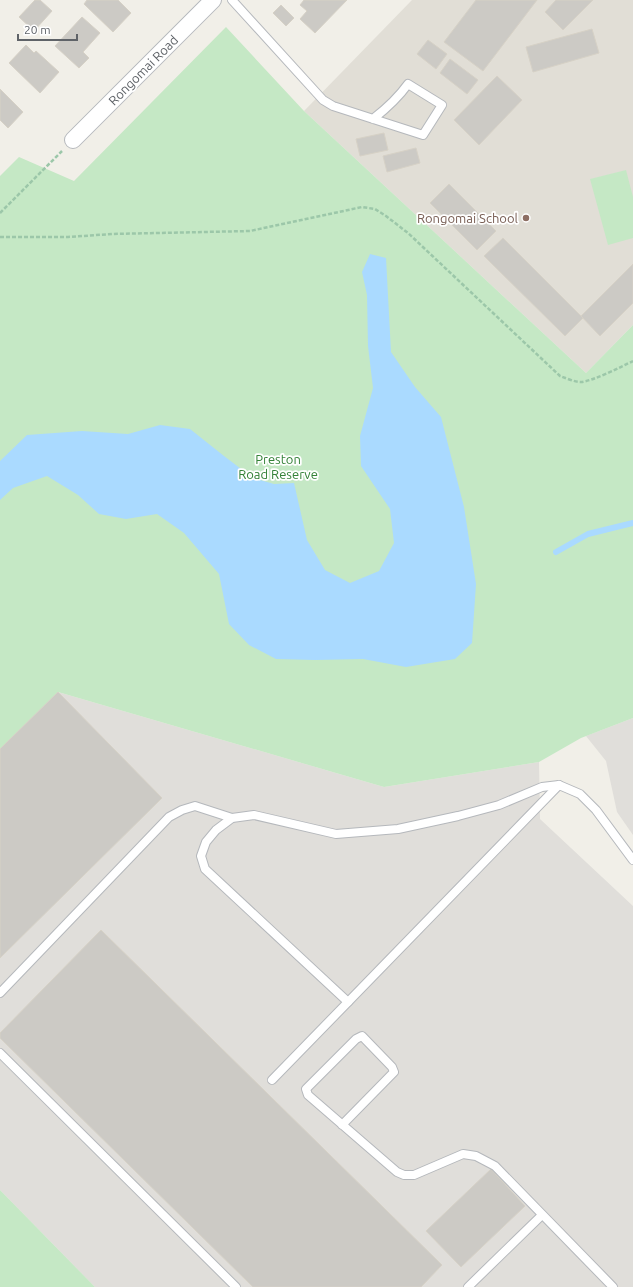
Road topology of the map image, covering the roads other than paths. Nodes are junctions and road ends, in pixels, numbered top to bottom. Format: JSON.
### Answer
{"nodes":[{"id":1,"x":213,"y":0,"type":"edge"},
{"id":2,"x":232,"y":0,"type":"edge"},
{"id":3,"x":373,"y":119,"type":"junction"},
{"id":4,"x":73,"y":140,"type":"road end"},
{"id":5,"x":559,"y":785,"type":"junction"},
{"id":6,"x":232,"y":818,"type":"junction"},
{"id":7,"x":633,"y":860,"type":"edge"},
{"id":8,"x":0,"y":993,"type":"edge"},
{"id":9,"x":348,"y":1002,"type":"junction"},
{"id":10,"x":0,"y":1053,"type":"edge"},
{"id":11,"x":272,"y":1080,"type":"dead end"},
{"id":12,"x":342,"y":1125,"type":"junction"},
{"id":13,"x":542,"y":1215,"type":"junction"},
{"id":14,"x":236,"y":1287,"type":"edge"},
{"id":15,"x":468,"y":1287,"type":"edge"},
{"id":16,"x":613,"y":1287,"type":"edge"}],
"edges":[{"from":1,"to":4,"type":"street","name":"Rongomai Road"},
{"from":2,"to":3,"type":"lane"},
{"from":3,"to":3,"type":"lane"},
{"from":5,"to":6,"type":"lane"},
{"from":5,"to":7,"type":"lane"},
{"from":5,"to":9,"type":"lane"},
{"from":6,"to":8,"type":"lane"},
{"from":6,"to":9,"type":"lane"},
{"from":9,"to":11,"type":"lane"},
{"from":10,"to":14,"type":"lane"},
{"from":12,"to":12,"type":"lane"},
{"from":12,"to":13,"type":"lane"},
{"from":13,"to":15,"type":"lane"},
{"from":13,"to":16,"type":"lane"}]}
